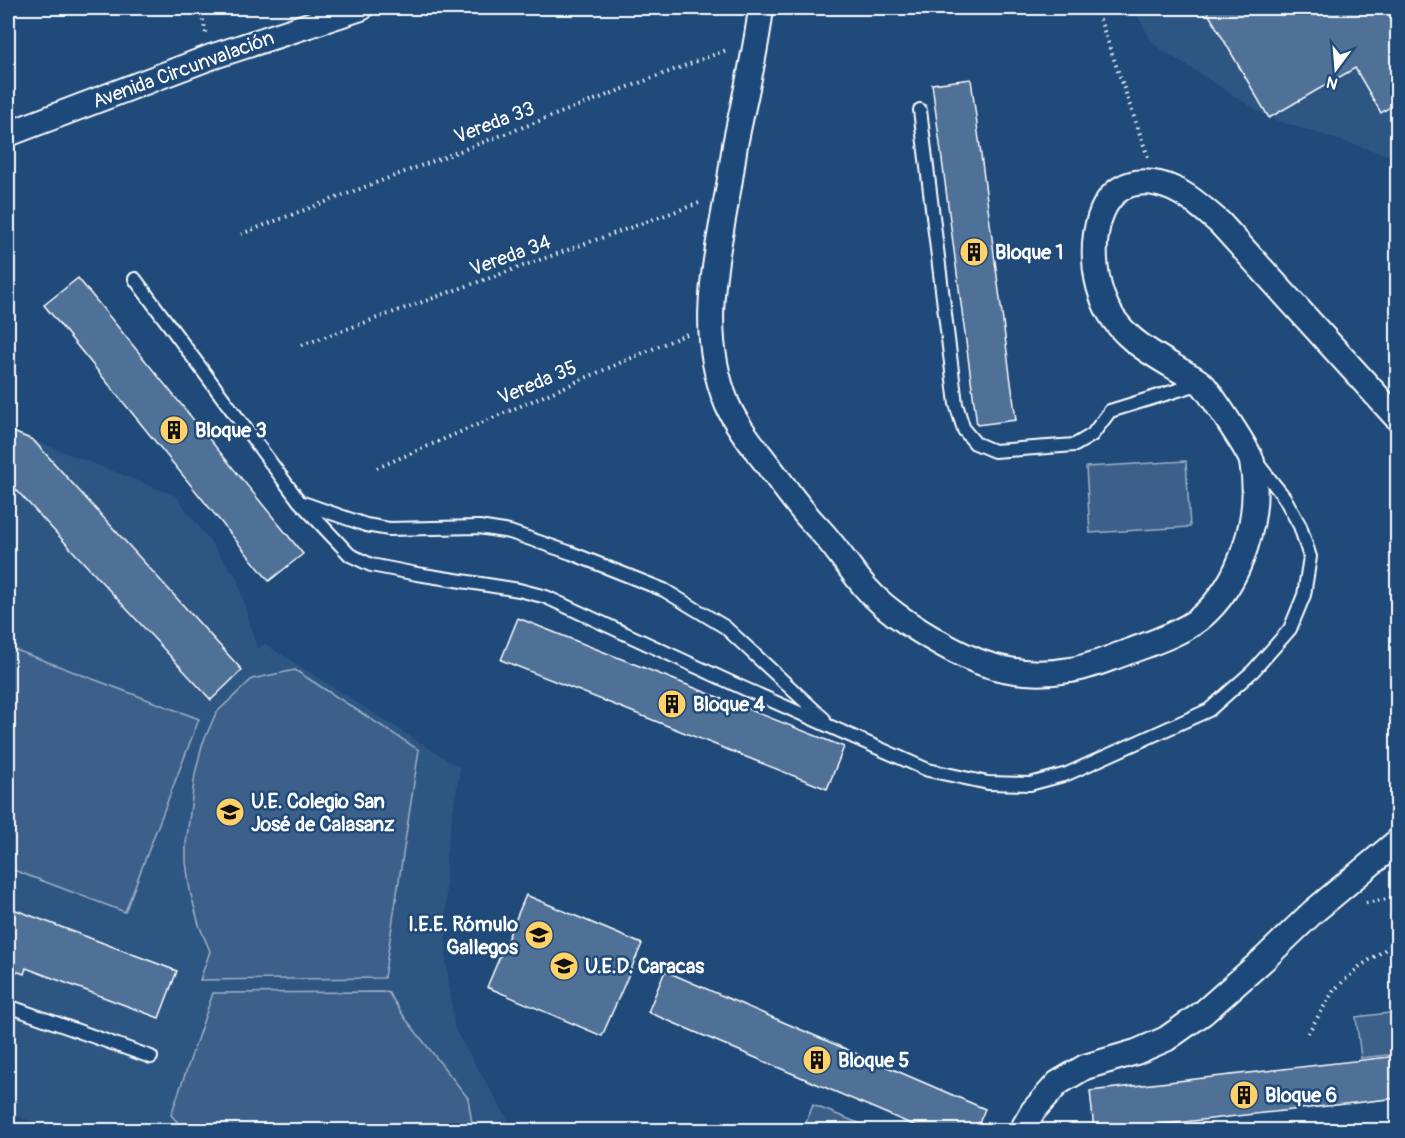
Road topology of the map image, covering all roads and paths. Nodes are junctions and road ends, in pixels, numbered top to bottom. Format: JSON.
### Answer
{"nodes":[{"id":1,"x":361,"y":8,"type":"edge"},
{"id":2,"x":761,"y":8,"type":"edge"},
{"id":3,"x":1096,"y":8,"type":"edge"},
{"id":4,"x":758,"y":38,"type":"junction"},
{"id":5,"x":920,"y":110,"type":"dead end"},
{"id":6,"x":8,"y":134,"type":"edge"},
{"id":7,"x":1156,"y":184,"type":"junction"},
{"id":8,"x":728,"y":192,"type":"junction"},
{"id":9,"x":241,"y":234,"type":"dead end"},
{"id":10,"x":135,"y":279,"type":"dead end"},
{"id":11,"x":710,"y":324,"type":"junction"},
{"id":12,"x":302,"y":345,"type":"dead end"},
{"id":13,"x":1202,"y":383,"type":"junction"},
{"id":14,"x":1398,"y":419,"type":"edge"},
{"id":15,"x":1252,"y":457,"type":"junction"},
{"id":16,"x":377,"y":468,"type":"dead end"},
{"id":17,"x":299,"y":501,"type":"junction"},
{"id":18,"x":832,"y":727,"type":"junction"},
{"id":19,"x":1398,"y":841,"type":"edge"},
{"id":20,"x":1398,"y":941,"type":"edge"},
{"id":21,"x":8,"y":1006,"type":"edge"},
{"id":22,"x":1308,"y":1033,"type":"dead end"},
{"id":23,"x":151,"y":1057,"type":"dead end"},
{"id":24,"x":1022,"y":1131,"type":"edge"}],
"edges":[{"from":1,"to":6,"type":"street","name":"Avenida Circunvalación"},
{"from":2,"to":4,"type":"street"},
{"from":3,"to":7,"type":"path"},
{"from":4,"to":8,"type":"street"},
{"from":4,"to":9,"type":"path","name":"Vereda 33"},
{"from":5,"to":13,"type":"lane"},
{"from":7,"to":13,"type":"street"},
{"from":7,"to":14,"type":"street"},
{"from":8,"to":11,"type":"street"},
{"from":8,"to":12,"type":"path","name":"Vereda 34"},
{"from":10,"to":17,"type":"lane"},
{"from":11,"to":15,"type":"street"},
{"from":11,"to":16,"type":"path","name":"Vereda 35"},
{"from":13,"to":15,"type":"street"},
{"from":15,"to":18,"type":"lane"},
{"from":17,"to":18,"type":"lane"},
{"from":17,"to":18,"type":"lane"},
{"from":19,"to":24,"type":"street"},
{"from":20,"to":22,"type":"path"},
{"from":21,"to":23,"type":"lane"}]}
